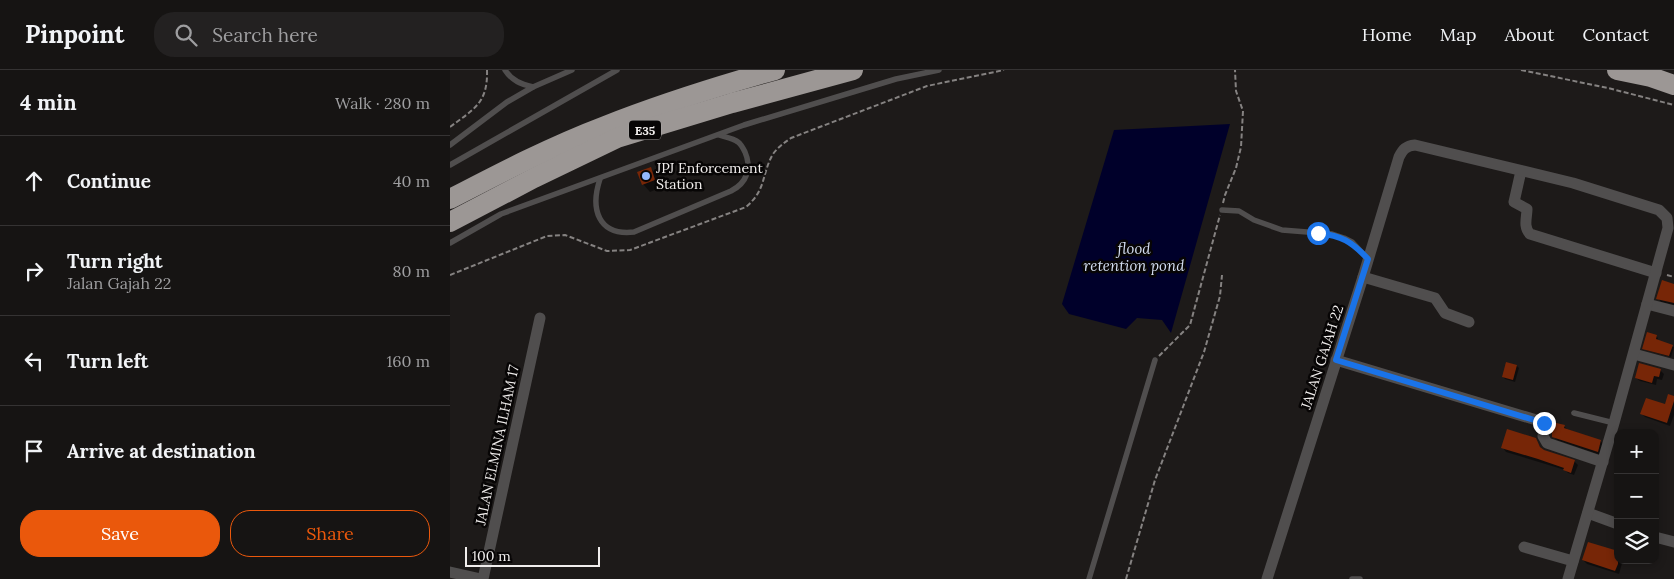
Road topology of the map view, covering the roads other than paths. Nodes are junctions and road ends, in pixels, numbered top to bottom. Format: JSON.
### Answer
{"nodes":[{"id":1,"x":505,"y":70,"type":"edge"},
{"id":2,"x":572,"y":70,"type":"edge"},
{"id":3,"x":617,"y":70,"type":"edge"},
{"id":4,"x":776,"y":70,"type":"edge"},
{"id":5,"x":853,"y":70,"type":"edge"},
{"id":6,"x":939,"y":70,"type":"edge"},
{"id":7,"x":1617,"y":70,"type":"edge"},
{"id":8,"x":1674,"y":85,"type":"edge"},
{"id":9,"x":533,"y":87,"type":"junction"},
{"id":10,"x":719,"y":135,"type":"junction"},
{"id":11,"x":450,"y":145,"type":"edge"},
{"id":12,"x":450,"y":165,"type":"edge"},
{"id":13,"x":1521,"y":171,"type":"junction"},
{"id":14,"x":600,"y":179,"type":"junction"},
{"id":15,"x":450,"y":199,"type":"edge"},
{"id":16,"x":1222,"y":210,"type":"road end"},
{"id":17,"x":450,"y":222,"type":"edge"},
{"id":18,"x":450,"y":243,"type":"edge"},
{"id":19,"x":1370,"y":251,"type":"junction"},
{"id":20,"x":1656,"y":273,"type":"junction"},
{"id":21,"x":1363,"y":277,"type":"junction"},
{"id":22,"x":1647,"y":304,"type":"junction"},
{"id":23,"x":1674,"y":311,"type":"edge"},
{"id":24,"x":540,"y":318,"type":"dead end"},
{"id":25,"x":1468,"y":322,"type":"dead end"},
{"id":26,"x":1634,"y":354,"type":"junction"},
{"id":27,"x":1155,"y":360,"type":"road end"},
{"id":28,"x":1336,"y":360,"type":"junction"},
{"id":29,"x":1674,"y":365,"type":"edge"},
{"id":30,"x":1574,"y":413,"type":"dead end"},
{"id":31,"x":1612,"y":430,"type":"junction"},
{"id":32,"x":1603,"y":462,"type":"junction"},
{"id":33,"x":1588,"y":513,"type":"junction"},
{"id":34,"x":1614,"y":523,"type":"edge"},
{"id":35,"x":1659,"y":537,"type":"edge"},
{"id":36,"x":1674,"y":542,"type":"edge"},
{"id":37,"x":1524,"y":546,"type":"dead end"},
{"id":38,"x":1573,"y":561,"type":"junction"},
{"id":39,"x":450,"y":572,"type":"edge"},
{"id":40,"x":482,"y":579,"type":"edge"},
{"id":41,"x":1090,"y":579,"type":"edge"},
{"id":42,"x":1267,"y":579,"type":"edge"},
{"id":43,"x":1352,"y":579,"type":"edge"},
{"id":44,"x":1360,"y":579,"type":"edge"},
{"id":45,"x":1568,"y":579,"type":"edge"}],
"edges":[{"from":1,"to":9,"type":"lane"},
{"from":2,"to":9,"type":"lane"},
{"from":3,"to":12,"type":"lane"},
{"from":4,"to":15,"type":"highway","number":"E35"},
{"from":5,"to":17,"type":"highway","number":"E35"},
{"from":6,"to":10,"type":"lane"},
{"from":7,"to":8,"type":"highway"},
{"from":9,"to":11,"type":"lane"},
{"from":10,"to":14,"type":"lane"},
{"from":10,"to":14,"type":"lane"},
{"from":13,"to":19,"type":"street","name":"JALAN GAJAH 22"},
{"from":13,"to":20,"type":"street"},
{"from":13,"to":20,"type":"street"},
{"from":14,"to":18,"type":"lane"},
{"from":16,"to":19,"type":"lane"},
{"from":19,"to":21,"type":"street","name":"JALAN GAJAH 22"},
{"from":20,"to":22,"type":"street"},
{"from":21,"to":25,"type":"street"},
{"from":21,"to":28,"type":"street","name":"JALAN GAJAH 22"},
{"from":22,"to":23,"type":"street"},
{"from":22,"to":26,"type":"street"},
{"from":24,"to":40,"type":"street","name":"JALAN ELMINA ILHAM 17"},
{"from":26,"to":29,"type":"street"},
{"from":26,"to":31,"type":"street"},
{"from":27,"to":41,"type":"lane"},
{"from":28,"to":32,"type":"street"},
{"from":28,"to":42,"type":"street","name":"JALAN GAJAH 22"},
{"from":30,"to":31,"type":"lane"},
{"from":31,"to":32,"type":"street"},
{"from":32,"to":33,"type":"street"},
{"from":33,"to":34,"type":"street"},
{"from":33,"to":38,"type":"street"},
{"from":35,"to":36,"type":"street"},
{"from":37,"to":38,"type":"street"},
{"from":38,"to":45,"type":"street"},
{"from":39,"to":40,"type":"street"},
{"from":43,"to":44,"type":"lane"}]}
